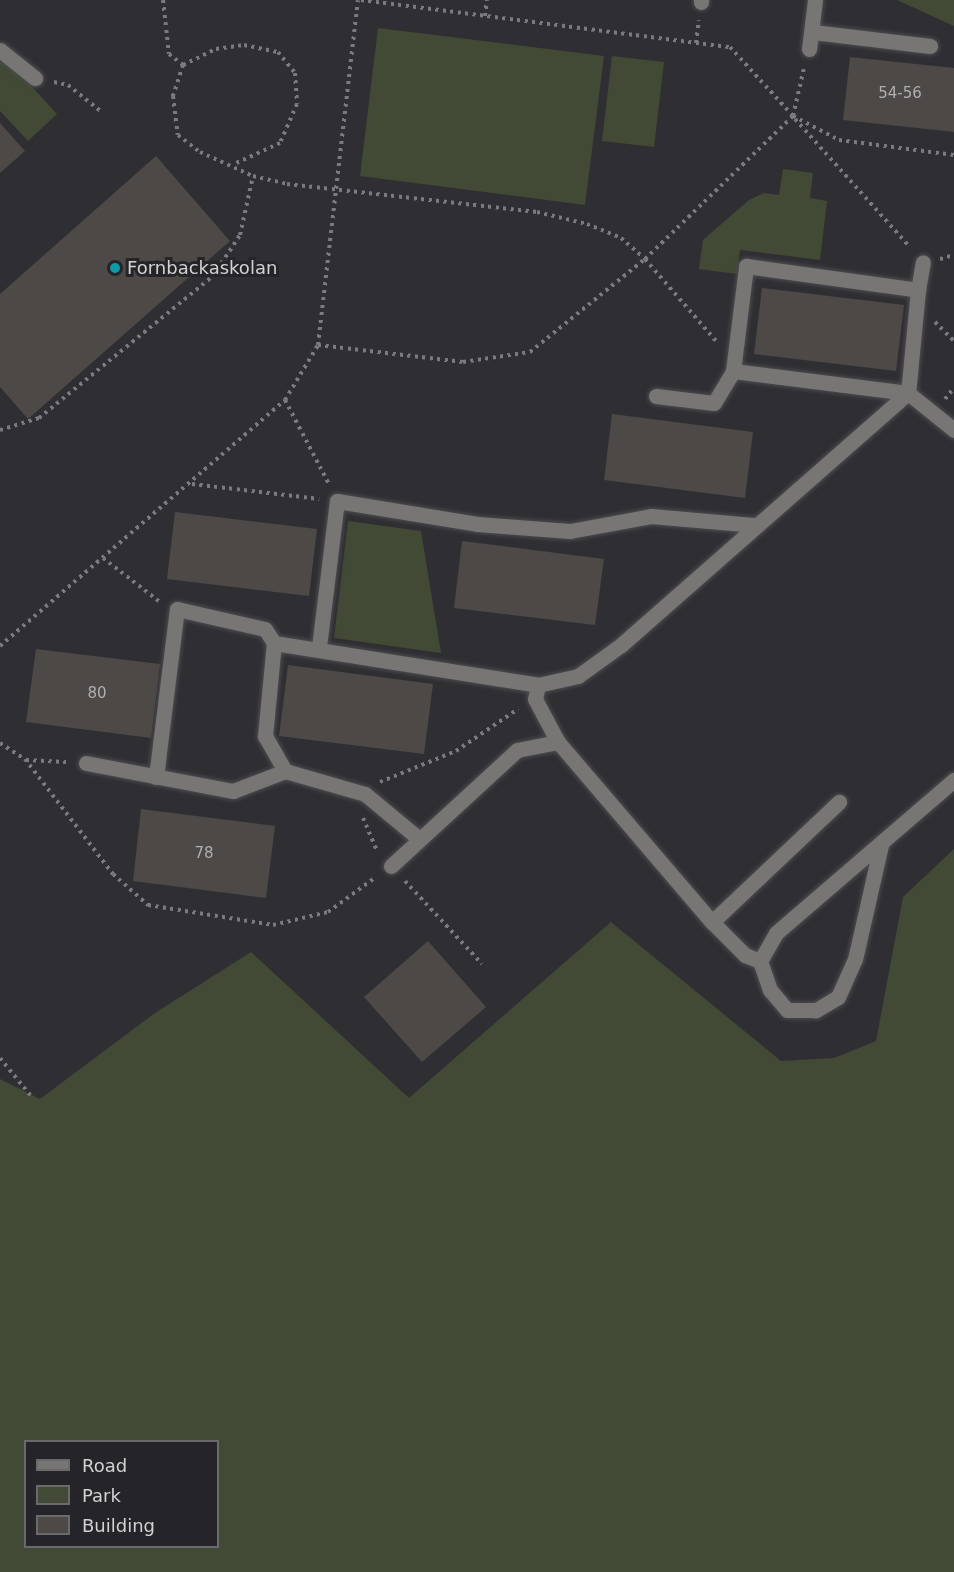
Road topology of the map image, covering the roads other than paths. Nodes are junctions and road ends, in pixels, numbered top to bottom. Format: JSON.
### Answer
{"nodes":[{"id":1,"x":815,"y":0,"type":"edge"},
{"id":2,"x":813,"y":32,"type":"junction"},
{"id":3,"x":930,"y":46,"type":"dead end"},
{"id":4,"x":809,"y":49,"type":"road end"},
{"id":5,"x":0,"y":50,"type":"edge"},
{"id":6,"x":35,"y":78,"type":"road end"},
{"id":7,"x":922,"y":262,"type":"road end"},
{"id":8,"x":918,"y":290,"type":"junction"},
{"id":9,"x":733,"y":370,"type":"junction"},
{"id":10,"x":908,"y":393,"type":"junction"},
{"id":11,"x":656,"y":396,"type":"dead end"},
{"id":12,"x":954,"y":430,"type":"edge"},
{"id":13,"x":753,"y":525,"type":"junction"},
{"id":14,"x":274,"y":643,"type":"junction"},
{"id":15,"x":319,"y":647,"type":"junction"},
{"id":16,"x":536,"y":692,"type":"junction"},
{"id":17,"x":558,"y":742,"type":"junction"},
{"id":18,"x":86,"y":763,"type":"road end"},
{"id":19,"x":285,"y":771,"type":"junction"},
{"id":20,"x":156,"y":777,"type":"junction"},
{"id":21,"x":954,"y":780,"type":"edge"},
{"id":22,"x":839,"y":802,"type":"dead end"},
{"id":23,"x":418,"y":838,"type":"junction"},
{"id":24,"x":881,"y":845,"type":"junction"},
{"id":25,"x":391,"y":866,"type":"road end"},
{"id":26,"x":712,"y":922,"type":"junction"},
{"id":27,"x":760,"y":961,"type":"junction"}],
"edges":[{"from":1,"to":2,"type":"street"},
{"from":2,"to":3,"type":"street"},
{"from":2,"to":4,"type":"street"},
{"from":5,"to":6,"type":"street"},
{"from":7,"to":8,"type":"street"},
{"from":8,"to":9,"type":"street"},
{"from":8,"to":10,"type":"street"},
{"from":9,"to":10,"type":"street"},
{"from":9,"to":11,"type":"street"},
{"from":10,"to":12,"type":"street"},
{"from":10,"to":13,"type":"street"},
{"from":13,"to":15,"type":"street"},
{"from":13,"to":16,"type":"street"},
{"from":14,"to":15,"type":"street"},
{"from":14,"to":19,"type":"street"},
{"from":14,"to":20,"type":"street"},
{"from":15,"to":16,"type":"street"},
{"from":16,"to":17,"type":"street"},
{"from":17,"to":23,"type":"street"},
{"from":17,"to":26,"type":"street"},
{"from":18,"to":20,"type":"street"},
{"from":19,"to":20,"type":"street"},
{"from":19,"to":23,"type":"street"},
{"from":21,"to":24,"type":"street"},
{"from":22,"to":26,"type":"street"},
{"from":23,"to":25,"type":"street"},
{"from":24,"to":27,"type":"street"},
{"from":24,"to":27,"type":"street"},
{"from":26,"to":27,"type":"street"}]}
